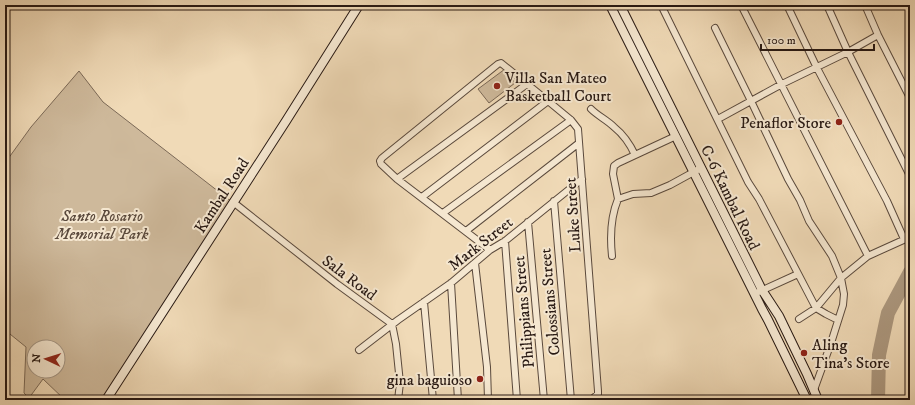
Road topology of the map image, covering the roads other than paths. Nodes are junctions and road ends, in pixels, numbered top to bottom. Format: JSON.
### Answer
{"nodes":[{"id":1,"x":359,"y":5,"type":"edge"},
{"id":2,"x":610,"y":5,"type":"edge"},
{"id":3,"x":620,"y":5,"type":"edge"},
{"id":4,"x":661,"y":5,"type":"edge"},
{"id":5,"x":741,"y":5,"type":"edge"},
{"id":6,"x":787,"y":5,"type":"edge"},
{"id":7,"x":827,"y":5,"type":"edge"},
{"id":8,"x":865,"y":5,"type":"edge"},
{"id":9,"x":715,"y":28,"type":"dead end"},
{"id":10,"x":878,"y":35,"type":"junction"},
{"id":11,"x":848,"y":52,"type":"junction"},
{"id":12,"x":817,"y":68,"type":"junction"},
{"id":13,"x":527,"y":84,"type":"junction"},
{"id":14,"x":782,"y":84,"type":"junction"},
{"id":15,"x":910,"y":98,"type":"edge"},
{"id":16,"x":548,"y":100,"type":"junction"},
{"id":17,"x":751,"y":100,"type":"junction"},
{"id":18,"x":591,"y":109,"type":"dead end"},
{"id":19,"x":718,"y":119,"type":"junction"},
{"id":20,"x":571,"y":120,"type":"junction"},
{"id":21,"x":676,"y":136,"type":"junction"},
{"id":22,"x":579,"y":143,"type":"junction"},
{"id":23,"x":635,"y":155,"type":"junction"},
{"id":24,"x":702,"y":168,"type":"junction"},
{"id":25,"x":693,"y":172,"type":"junction"},
{"id":26,"x":910,"y":176,"type":"edge"},
{"id":27,"x":398,"y":179,"type":"junction"},
{"id":28,"x":582,"y":179,"type":"junction"},
{"id":29,"x":422,"y":197,"type":"junction"},
{"id":30,"x":618,"y":199,"type":"junction"},
{"id":31,"x":554,"y":201,"type":"junction"},
{"id":32,"x":233,"y":202,"type":"junction"},
{"id":33,"x":443,"y":213,"type":"junction"},
{"id":34,"x":528,"y":222,"type":"junction"},
{"id":35,"x":466,"y":231,"type":"junction"},
{"id":36,"x":907,"y":238,"type":"edge"},
{"id":37,"x":505,"y":241,"type":"junction"},
{"id":38,"x":490,"y":250,"type":"junction"},
{"id":39,"x":612,"y":256,"type":"dead end"},
{"id":40,"x":868,"y":256,"type":"junction"},
{"id":41,"x":475,"y":263,"type":"junction"},
{"id":42,"x":798,"y":274,"type":"junction"},
{"id":43,"x":841,"y":278,"type":"junction"},
{"id":44,"x":450,"y":283,"type":"junction"},
{"id":45,"x":762,"y":290,"type":"junction"},
{"id":46,"x":754,"y":294,"type":"junction"},
{"id":47,"x":424,"y":302,"type":"junction"},
{"id":48,"x":816,"y":308,"type":"junction"},
{"id":49,"x":800,"y":318,"type":"dead end"},
{"id":50,"x":838,"y":320,"type":"junction"},
{"id":51,"x":392,"y":324,"type":"junction"},
{"id":52,"x":359,"y":350,"type":"dead end"},
{"id":53,"x":814,"y":390,"type":"junction"},
{"id":54,"x":106,"y":400,"type":"edge"},
{"id":55,"x":398,"y":400,"type":"edge"},
{"id":56,"x":433,"y":400,"type":"edge"},
{"id":57,"x":458,"y":400,"type":"edge"},
{"id":58,"x":488,"y":400,"type":"edge"},
{"id":59,"x":517,"y":400,"type":"edge"},
{"id":60,"x":544,"y":400,"type":"edge"},
{"id":61,"x":570,"y":400,"type":"edge"},
{"id":62,"x":591,"y":400,"type":"edge"},
{"id":63,"x":806,"y":400,"type":"edge"},
{"id":64,"x":818,"y":400,"type":"edge"}],
"edges":[{"from":1,"to":32,"type":"main road","name":"Kambal Road"},
{"from":2,"to":21,"type":"main road","name":"C-6 Kambal Road"},
{"from":3,"to":24,"type":"main road","name":"C-6 Kambal Road"},
{"from":4,"to":19,"type":"street"},
{"from":5,"to":14,"type":"street"},
{"from":6,"to":12,"type":"street"},
{"from":7,"to":11,"type":"street"},
{"from":8,"to":10,"type":"street"},
{"from":9,"to":17,"type":"street"},
{"from":10,"to":11,"type":"street"},
{"from":10,"to":15,"type":"street"},
{"from":11,"to":12,"type":"street"},
{"from":11,"to":26,"type":"street"},
{"from":12,"to":14,"type":"street"},
{"from":12,"to":36,"type":"street"},
{"from":13,"to":16,"type":"street","name":"Luke Street"},
{"from":13,"to":27,"type":"street"},
{"from":13,"to":27,"type":"street","name":"Luke Street"},
{"from":14,"to":17,"type":"street"},
{"from":14,"to":40,"type":"street"},
{"from":16,"to":20,"type":"street","name":"Luke Street"},
{"from":16,"to":29,"type":"street"},
{"from":17,"to":19,"type":"street"},
{"from":17,"to":43,"type":"street"},
{"from":18,"to":23,"type":"street"},
{"from":19,"to":42,"type":"street"},
{"from":20,"to":22,"type":"street","name":"Luke Street"},
{"from":20,"to":33,"type":"street"},
{"from":21,"to":23,"type":"street"},
{"from":21,"to":25,"type":"main road","name":"C-6 Kambal Road"},
{"from":22,"to":28,"type":"street","name":"Luke Street"},
{"from":22,"to":35,"type":"street"},
{"from":23,"to":30,"type":"street"},
{"from":24,"to":25,"type":"street"},
{"from":24,"to":45,"type":"main road","name":"C-6 Kambal Road"},
{"from":25,"to":30,"type":"street"},
{"from":25,"to":46,"type":"main road","name":"C-6 Kambal Road"},
{"from":27,"to":29,"type":"street"},
{"from":28,"to":31,"type":"street","name":"Mark Street"},
{"from":28,"to":62,"type":"street","name":"Luke Street"},
{"from":29,"to":33,"type":"street"},
{"from":30,"to":39,"type":"street"},
{"from":31,"to":34,"type":"street","name":"Mark Street"},
{"from":31,"to":61,"type":"street","name":"Colossians Street"},
{"from":32,"to":51,"type":"street","name":"Sala Road"},
{"from":32,"to":54,"type":"main road","name":"Kambal Road"},
{"from":33,"to":35,"type":"street"},
{"from":34,"to":37,"type":"street","name":"Mark Street"},
{"from":34,"to":60,"type":"street","name":"Philippians Street"},
{"from":35,"to":38,"type":"street"},
{"from":36,"to":40,"type":"street"},
{"from":37,"to":38,"type":"street","name":"Mark Street"},
{"from":37,"to":59,"type":"street"},
{"from":38,"to":41,"type":"street","name":"Mark Street"},
{"from":40,"to":43,"type":"street"},
{"from":41,"to":44,"type":"street","name":"Mark Street"},
{"from":41,"to":58,"type":"street"},
{"from":42,"to":45,"type":"street"},
{"from":42,"to":48,"type":"street"},
{"from":43,"to":48,"type":"street"},
{"from":43,"to":50,"type":"street"},
{"from":44,"to":47,"type":"street","name":"Mark Street"},
{"from":44,"to":57,"type":"street"},
{"from":45,"to":46,"type":"street"},
{"from":45,"to":53,"type":"main road","name":"C-6 Kambal Road"},
{"from":46,"to":63,"type":"main road","name":"C-6 Kambal Road"},
{"from":47,"to":51,"type":"street","name":"Mark Street"},
{"from":47,"to":56,"type":"street"},
{"from":48,"to":49,"type":"street"},
{"from":48,"to":50,"type":"street"},
{"from":50,"to":53,"type":"street"},
{"from":51,"to":52,"type":"street","name":"Mark Street"},
{"from":51,"to":55,"type":"street"},
{"from":53,"to":64,"type":"main road","name":"C-6 Kambal Road"}]}
